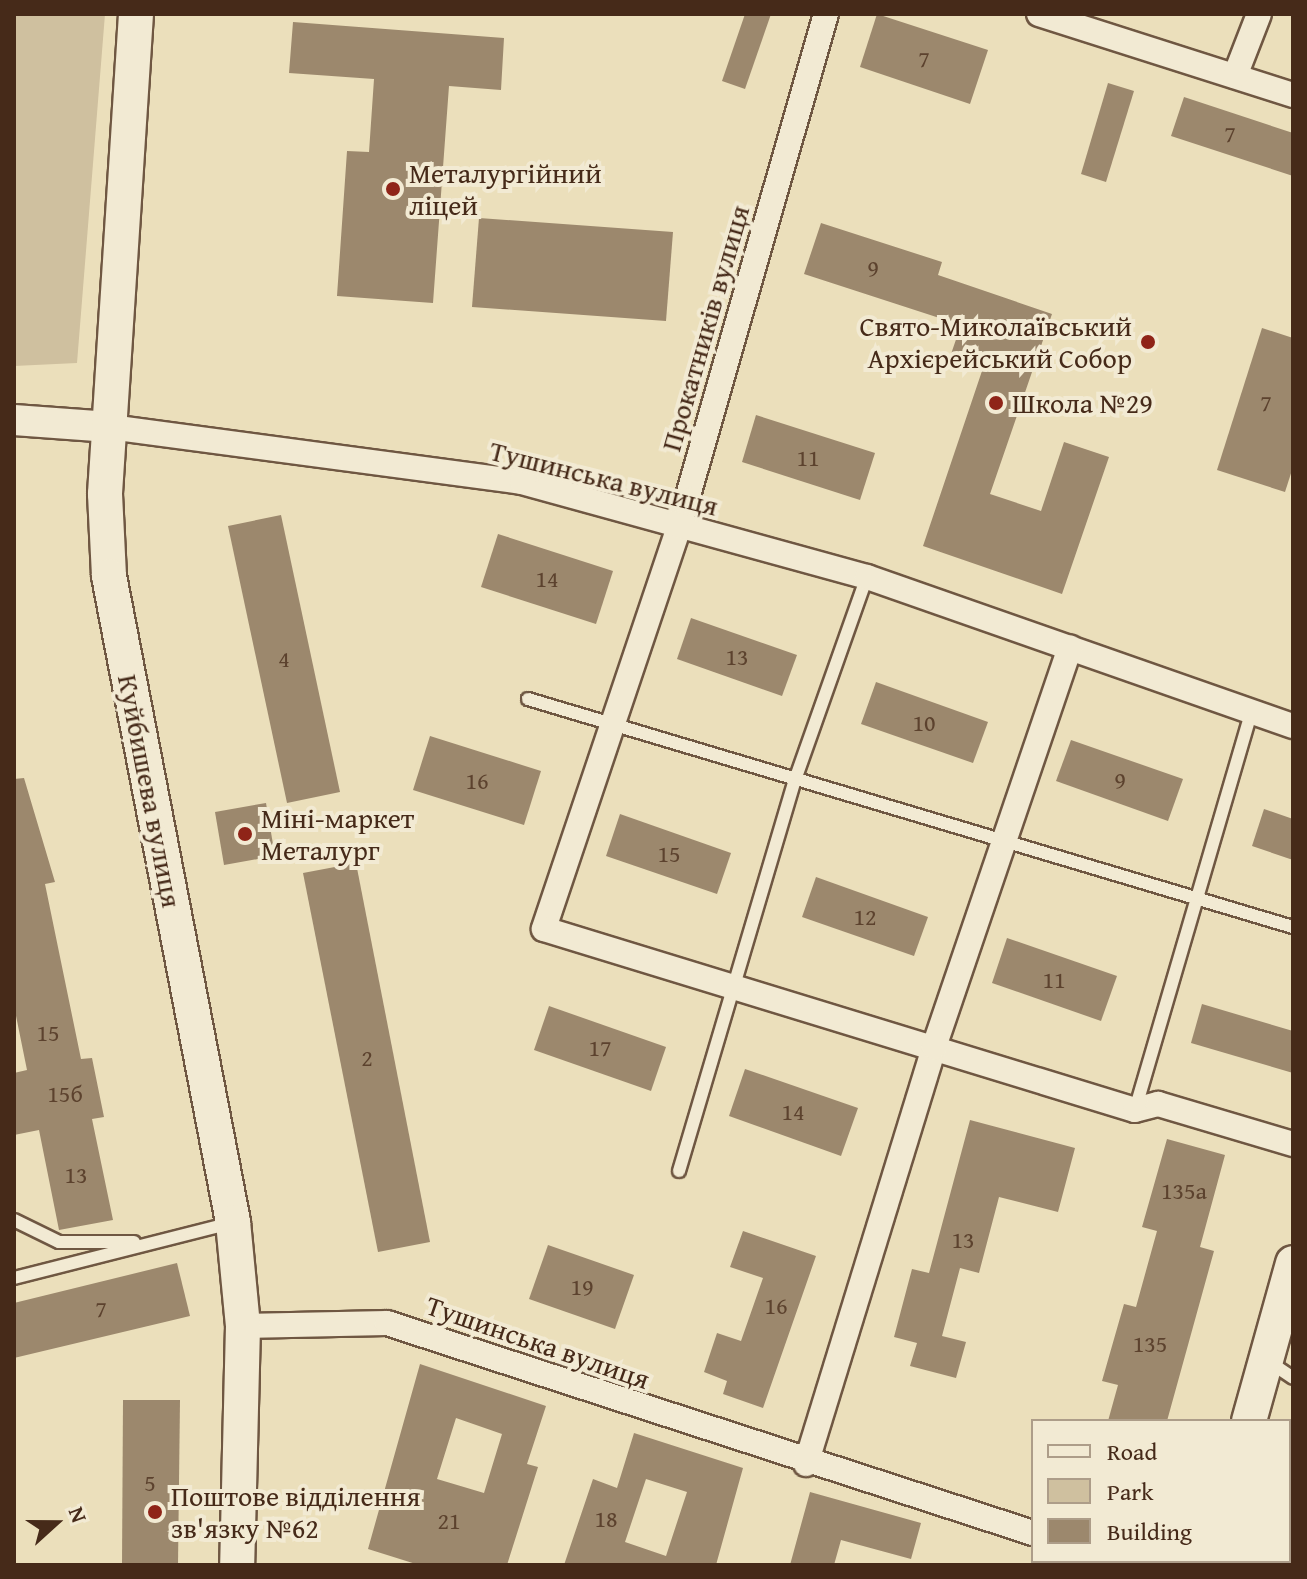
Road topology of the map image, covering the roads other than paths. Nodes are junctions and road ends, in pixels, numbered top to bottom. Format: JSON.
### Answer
{"nodes":[{"id":1,"x":136,"y":14,"type":"edge"},
{"id":2,"x":826,"y":14,"type":"edge"},
{"id":3,"x":1259,"y":14,"type":"edge"},
{"id":4,"x":1042,"y":15,"type":"edge"},
{"id":5,"x":1235,"y":76,"type":"junction"},
{"id":6,"x":1293,"y":95,"type":"edge"},
{"id":7,"x":14,"y":420,"type":"edge"},
{"id":8,"x":110,"y":427,"type":"junction"},
{"id":9,"x":679,"y":527,"type":"junction"},
{"id":10,"x":867,"y":577,"type":"junction"},
{"id":11,"x":1070,"y":648,"type":"junction"},
{"id":12,"x":528,"y":699,"type":"dead end"},
{"id":13,"x":1251,"y":713,"type":"junction"},
{"id":14,"x":1293,"y":726,"type":"edge"},
{"id":15,"x":610,"y":728,"type":"junction"},
{"id":16,"x":796,"y":777,"type":"junction"},
{"id":17,"x":1003,"y":839,"type":"junction"},
{"id":18,"x":1194,"y":897,"type":"junction"},
{"id":19,"x":1293,"y":927,"type":"edge"},
{"id":20,"x":734,"y":985,"type":"junction"},
{"id":21,"x":934,"y":1047,"type":"junction"},
{"id":22,"x":1135,"y":1110,"type":"junction"},
{"id":23,"x":1293,"y":1144,"type":"edge"},
{"id":24,"x":679,"y":1171,"type":"dead end"},
{"id":25,"x":14,"y":1220,"type":"edge"},
{"id":26,"x":233,"y":1222,"type":"junction"},
{"id":27,"x":154,"y":1243,"type":"junction"},
{"id":28,"x":1293,"y":1263,"type":"edge"},
{"id":29,"x":14,"y":1278,"type":"edge"},
{"id":30,"x":243,"y":1326,"type":"junction"},
{"id":31,"x":1265,"y":1359,"type":"junction"},
{"id":32,"x":1293,"y":1378,"type":"edge"},
{"id":33,"x":1250,"y":1419,"type":"edge"},
{"id":34,"x":806,"y":1464,"type":"junction"},
{"id":35,"x":1031,"y":1532,"type":"edge"},
{"id":36,"x":237,"y":1565,"type":"edge"}],
"edges":[{"from":1,"to":8,"type":"main road","name":"Куйбишева вулиця"},
{"from":2,"to":9,"type":"street","name":"Прокатників вулиця"},
{"from":3,"to":5,"type":"street"},
{"from":4,"to":5,"type":"street"},
{"from":5,"to":6,"type":"street"},
{"from":7,"to":8,"type":"street"},
{"from":8,"to":9,"type":"street","name":"Тушинська вулиця"},
{"from":8,"to":26,"type":"main road","name":"Куйбишева вулиця"},
{"from":9,"to":10,"type":"street","name":"Тушинська вулиця"},
{"from":9,"to":15,"type":"street","name":"Прокатників вулиця"},
{"from":10,"to":11,"type":"street","name":"Тушинська вулиця"},
{"from":10,"to":16,"type":"lane"},
{"from":11,"to":13,"type":"street","name":"Тушинська вулиця"},
{"from":11,"to":17,"type":"street"},
{"from":12,"to":15,"type":"lane"},
{"from":13,"to":14,"type":"street","name":"Тушинська вулиця"},
{"from":13,"to":18,"type":"lane"},
{"from":15,"to":16,"type":"lane"},
{"from":15,"to":20,"type":"street","name":"Прокатників вулиця"},
{"from":16,"to":17,"type":"lane"},
{"from":16,"to":20,"type":"lane"},
{"from":17,"to":18,"type":"lane"},
{"from":17,"to":21,"type":"street"},
{"from":18,"to":19,"type":"lane"},
{"from":18,"to":22,"type":"lane"},
{"from":20,"to":21,"type":"street"},
{"from":20,"to":24,"type":"lane"},
{"from":21,"to":22,"type":"street"},
{"from":21,"to":34,"type":"street"},
{"from":22,"to":23,"type":"street"},
{"from":25,"to":27,"type":"lane"},
{"from":26,"to":27,"type":"lane"},
{"from":26,"to":30,"type":"main road","name":"Куйбишева вулиця"},
{"from":27,"to":29,"type":"lane"},
{"from":28,"to":31,"type":"main road"},
{"from":30,"to":34,"type":"street","name":"Тушинська вулиця"},
{"from":30,"to":36,"type":"main road","name":"Куйбишева вулиця"},
{"from":31,"to":32,"type":"lane"},
{"from":31,"to":33,"type":"main road"},
{"from":34,"to":35,"type":"street","name":"Тушинська вулиця"}]}
